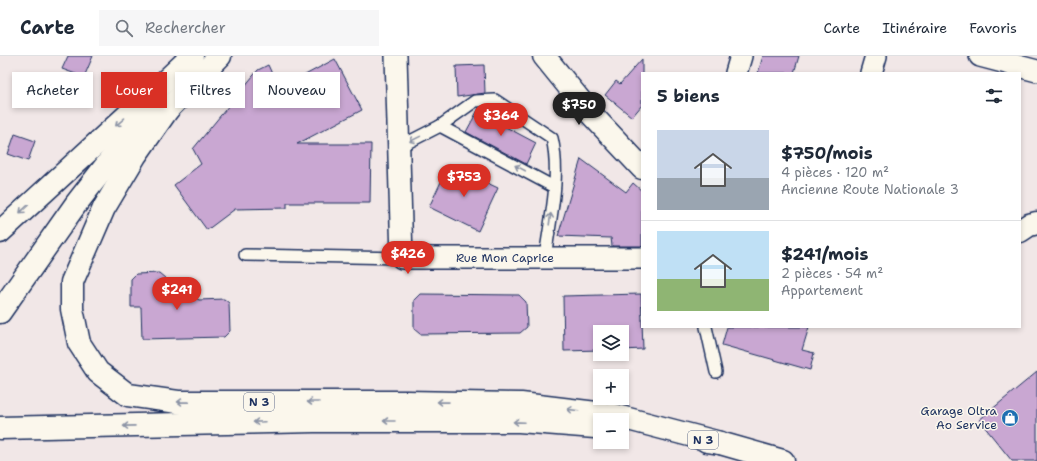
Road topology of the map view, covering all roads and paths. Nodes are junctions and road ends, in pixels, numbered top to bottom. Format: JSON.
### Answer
{"nodes":[{"id":1,"x":192,"y":56,"type":"edge"},
{"id":2,"x":220,"y":56,"type":"edge"},
{"id":3,"x":396,"y":56,"type":"edge"},
{"id":4,"x":544,"y":56,"type":"edge"},
{"id":5,"x":741,"y":56,"type":"edge"},
{"id":6,"x":876,"y":56,"type":"edge"},
{"id":7,"x":980,"y":56,"type":"edge"},
{"id":8,"x":1037,"y":71,"type":"edge"},
{"id":9,"x":736,"y":72,"type":"edge"},
{"id":10,"x":871,"y":72,"type":"edge"},
{"id":11,"x":167,"y":79,"type":"edge"},
{"id":12,"x":135,"y":108,"type":"edge"},
{"id":13,"x":146,"y":108,"type":"edge"},
{"id":14,"x":168,"y":109,"type":"junction"},
{"id":15,"x":440,"y":126,"type":"junction"},
{"id":16,"x":132,"y":132,"type":"junction"},
{"id":17,"x":399,"y":147,"type":"junction"},
{"id":18,"x":641,"y":167,"type":"edge"},
{"id":19,"x":554,"y":187,"type":"junction"},
{"id":20,"x":1037,"y":223,"type":"edge"},
{"id":21,"x":1021,"y":230,"type":"edge"},
{"id":22,"x":0,"y":232,"type":"edge"},
{"id":23,"x":245,"y":255,"type":"dead end"},
{"id":24,"x":402,"y":258,"type":"junction"},
{"id":25,"x":545,"y":258,"type":"junction"},
{"id":26,"x":641,"y":258,"type":"edge"},
{"id":27,"x":0,"y":312,"type":"edge"},
{"id":28,"x":706,"y":328,"type":"edge"},
{"id":29,"x":716,"y":372,"type":"dead end"},
{"id":30,"x":593,"y":426,"type":"edge"},
{"id":31,"x":0,"y":428,"type":"edge"},
{"id":32,"x":629,"y":430,"type":"edge"},
{"id":33,"x":720,"y":443,"type":"junction"},
{"id":34,"x":783,"y":461,"type":"edge"}],
"edges":[{"from":1,"to":11,"type":"main road","number":"N 3"},
{"from":2,"to":14,"type":"main road","number":"N 3"},
{"from":3,"to":17,"type":"street"},
{"from":4,"to":18,"type":"main road"},
{"from":5,"to":9,"type":"street"},
{"from":6,"to":10,"type":"street"},
{"from":7,"to":8,"type":"street"},
{"from":12,"to":22,"type":"main road","number":"N 3","one_way":true},
{"from":13,"to":16,"type":"main road","number":"N 3"},
{"from":14,"to":16,"type":"main road","number":"N 3"},
{"from":33,"to":14,"type":"main road","number":"N 3","one_way":true},
{"from":15,"to":17,"type":"lane","one_way":true},
{"from":19,"to":15,"type":"lane","one_way":true},
{"from":15,"to":19,"type":"lane"},
{"from":16,"to":27,"type":"main road","number":"N 3"},
{"from":17,"to":24,"type":"street"},
{"from":25,"to":19,"type":"lane","one_way":true},
{"from":20,"to":21,"type":"main road"},
{"from":23,"to":24,"type":"lane"},
{"from":24,"to":25,"type":"street","name":"Rue Mon Caprice"},
{"from":25,"to":26,"type":"street","name":"Rue Mon Caprice"},
{"from":28,"to":29,"type":"lane"},
{"from":30,"to":31,"type":"main road","number":"N 3","one_way":true},
{"from":32,"to":33,"type":"main road","number":"N 3"},
{"from":33,"to":34,"type":"main road","number":"N 3"}]}
